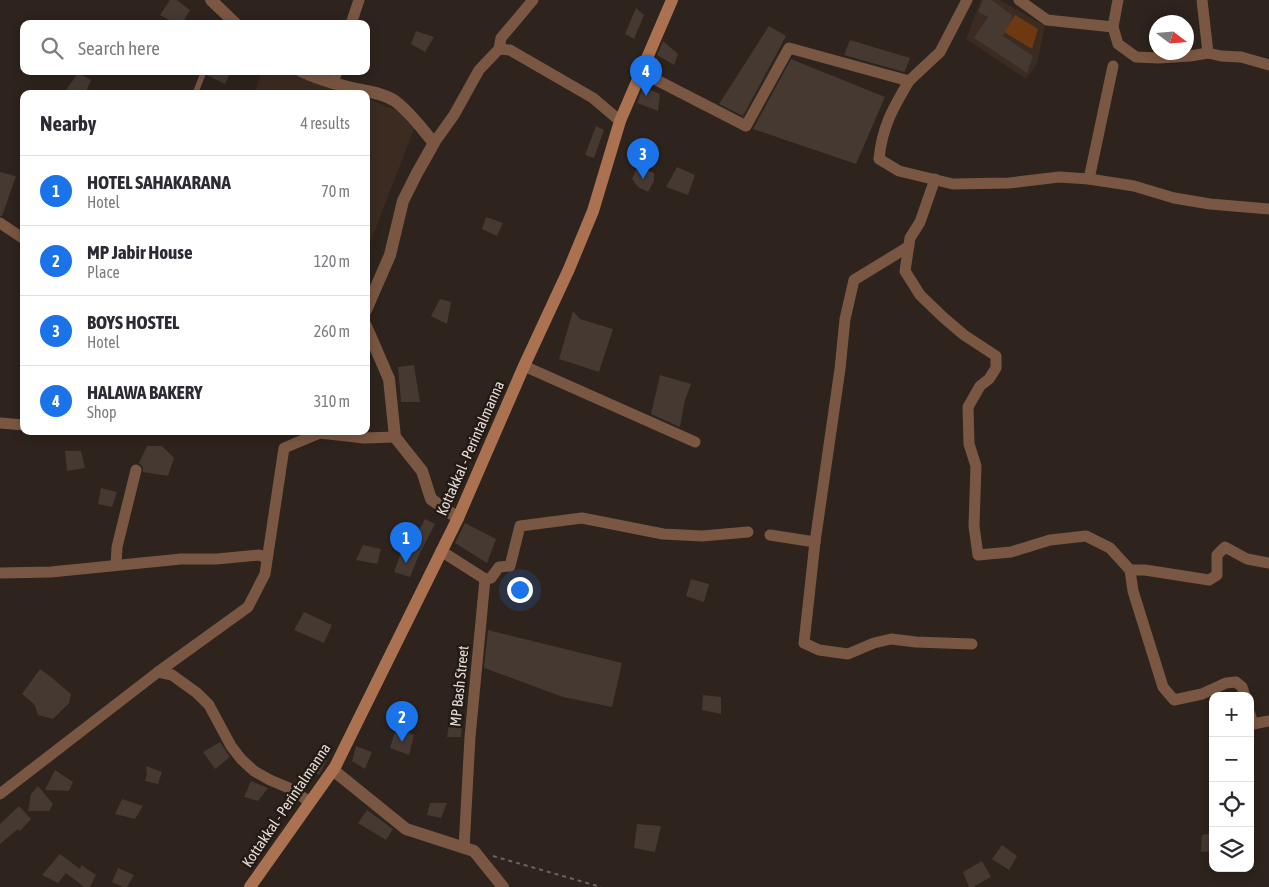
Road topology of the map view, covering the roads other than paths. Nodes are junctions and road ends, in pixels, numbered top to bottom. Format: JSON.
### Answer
{"nodes":[{"id":1,"x":211,"y":0,"type":"edge"},
{"id":2,"x":359,"y":0,"type":"edge"},
{"id":3,"x":533,"y":0,"type":"edge"},
{"id":4,"x":672,"y":0,"type":"edge"},
{"id":5,"x":967,"y":0,"type":"edge"},
{"id":6,"x":1019,"y":0,"type":"edge"},
{"id":7,"x":1118,"y":0,"type":"edge"},
{"id":8,"x":1202,"y":0,"type":"edge"},
{"id":9,"x":231,"y":20,"type":"edge"},
{"id":10,"x":352,"y":20,"type":"edge"},
{"id":11,"x":1113,"y":27,"type":"junction"},
{"id":12,"x":499,"y":49,"type":"junction"},
{"id":13,"x":1208,"y":53,"type":"junction"},
{"id":14,"x":1269,"y":65,"type":"edge"},
{"id":15,"x":1112,"y":66,"type":"dead end"},
{"id":16,"x":641,"y":72,"type":"junction"},
{"id":17,"x":202,"y":75,"type":"edge"},
{"id":18,"x":335,"y":77,"type":"edge"},
{"id":19,"x":909,"y":81,"type":"junction"},
{"id":20,"x":197,"y":90,"type":"edge"},
{"id":21,"x":367,"y":90,"type":"edge"},
{"id":22,"x":370,"y":91,"type":"edge"},
{"id":23,"x":620,"y":121,"type":"junction"},
{"id":24,"x":434,"y":143,"type":"junction"},
{"id":25,"x":934,"y":179,"type":"junction"},
{"id":26,"x":1089,"y":179,"type":"junction"},
{"id":27,"x":1269,"y":209,"type":"edge"},
{"id":28,"x":0,"y":223,"type":"edge"},
{"id":29,"x":20,"y":236,"type":"edge"},
{"id":30,"x":908,"y":247,"type":"junction"},
{"id":31,"x":370,"y":301,"type":"edge"},
{"id":32,"x":370,"y":335,"type":"edge"},
{"id":33,"x":524,"y":366,"type":"junction"},
{"id":34,"x":0,"y":424,"type":"edge"},
{"id":35,"x":20,"y":425,"type":"edge"},
{"id":36,"x":315,"y":435,"type":"edge"},
{"id":37,"x":338,"y":435,"type":"edge"},
{"id":38,"x":394,"y":437,"type":"junction"},
{"id":39,"x":695,"y":442,"type":"dead end"},
{"id":40,"x":136,"y":470,"type":"dead end"},
{"id":41,"x":458,"y":518,"type":"junction"},
{"id":42,"x":748,"y":532,"type":"dead end"},
{"id":43,"x":770,"y":535,"type":"dead end"},
{"id":44,"x":815,"y":542,"type":"junction"},
{"id":45,"x":441,"y":551,"type":"junction"},
{"id":46,"x":267,"y":558,"type":"junction"},
{"id":47,"x":1269,"y":563,"type":"edge"},
{"id":48,"x":116,"y":565,"type":"junction"},
{"id":49,"x":1130,"y":570,"type":"junction"},
{"id":50,"x":0,"y":573,"type":"edge"},
{"id":51,"x":485,"y":579,"type":"junction"},
{"id":52,"x":972,"y":644,"type":"dead end"},
{"id":53,"x":158,"y":672,"type":"junction"},
{"id":54,"x":1243,"y":692,"type":"edge"},
{"id":55,"x":1269,"y":721,"type":"edge"},
{"id":56,"x":1254,"y":724,"type":"edge"},
{"id":57,"x":333,"y":770,"type":"junction"},
{"id":58,"x":0,"y":794,"type":"edge"},
{"id":59,"x":310,"y":802,"type":"junction"},
{"id":60,"x":464,"y":848,"type":"junction"},
{"id":61,"x":250,"y":887,"type":"edge"},
{"id":62,"x":503,"y":887,"type":"edge"}],
"edges":[{"from":1,"to":9,"type":"street"},
{"from":2,"to":10,"type":"street"},
{"from":3,"to":12,"type":"street"},
{"from":4,"to":16,"type":"main road","name":"Kottakkal - Perintalmanna"},
{"from":5,"to":19,"type":"street"},
{"from":6,"to":11,"type":"street"},
{"from":7,"to":11,"type":"street"},
{"from":8,"to":13,"type":"street"},
{"from":11,"to":13,"type":"street"},
{"from":12,"to":23,"type":"street"},
{"from":12,"to":24,"type":"street"},
{"from":13,"to":14,"type":"street"},
{"from":15,"to":26,"type":"street"},
{"from":16,"to":19,"type":"street"},
{"from":16,"to":23,"type":"main road","name":"Kottakkal - Perintalmanna"},
{"from":17,"to":20,"type":"lane"},
{"from":18,"to":21,"type":"street"},
{"from":19,"to":25,"type":"street"},
{"from":22,"to":24,"type":"street"},
{"from":23,"to":33,"type":"main road","name":"Kottakkal - Perintalmanna"},
{"from":24,"to":31,"type":"street"},
{"from":25,"to":26,"type":"street"},
{"from":25,"to":30,"type":"street"},
{"from":26,"to":27,"type":"street"},
{"from":28,"to":29,"type":"street"},
{"from":30,"to":44,"type":"street"},
{"from":30,"to":49,"type":"street"},
{"from":32,"to":38,"type":"street"},
{"from":33,"to":39,"type":"street"},
{"from":33,"to":41,"type":"main road","name":"Kottakkal - Perintalmanna"},
{"from":34,"to":35,"type":"street"},
{"from":36,"to":46,"type":"street"},
{"from":37,"to":38,"type":"street"},
{"from":38,"to":41,"type":"street"},
{"from":40,"to":48,"type":"street"},
{"from":41,"to":45,"type":"main road","name":"Kottakkal - Perintalmanna"},
{"from":42,"to":51,"type":"street"},
{"from":43,"to":44,"type":"street"},
{"from":44,"to":52,"type":"street"},
{"from":45,"to":51,"type":"street"},
{"from":45,"to":57,"type":"main road","name":"Kottakkal - Perintalmanna"},
{"from":46,"to":48,"type":"street"},
{"from":46,"to":53,"type":"street"},
{"from":47,"to":49,"type":"street"},
{"from":48,"to":50,"type":"street"},
{"from":49,"to":54,"type":"street"},
{"from":51,"to":60,"type":"street","name":"MP Bash Street"},
{"from":53,"to":58,"type":"street"},
{"from":53,"to":59,"type":"street"},
{"from":55,"to":56,"type":"street"},
{"from":57,"to":59,"type":"main road","name":"Kottakkal - Perintalmanna"},
{"from":57,"to":60,"type":"street"},
{"from":59,"to":61,"type":"main road","name":"Kottakkal - Perintalmanna"},
{"from":60,"to":62,"type":"street"}]}
